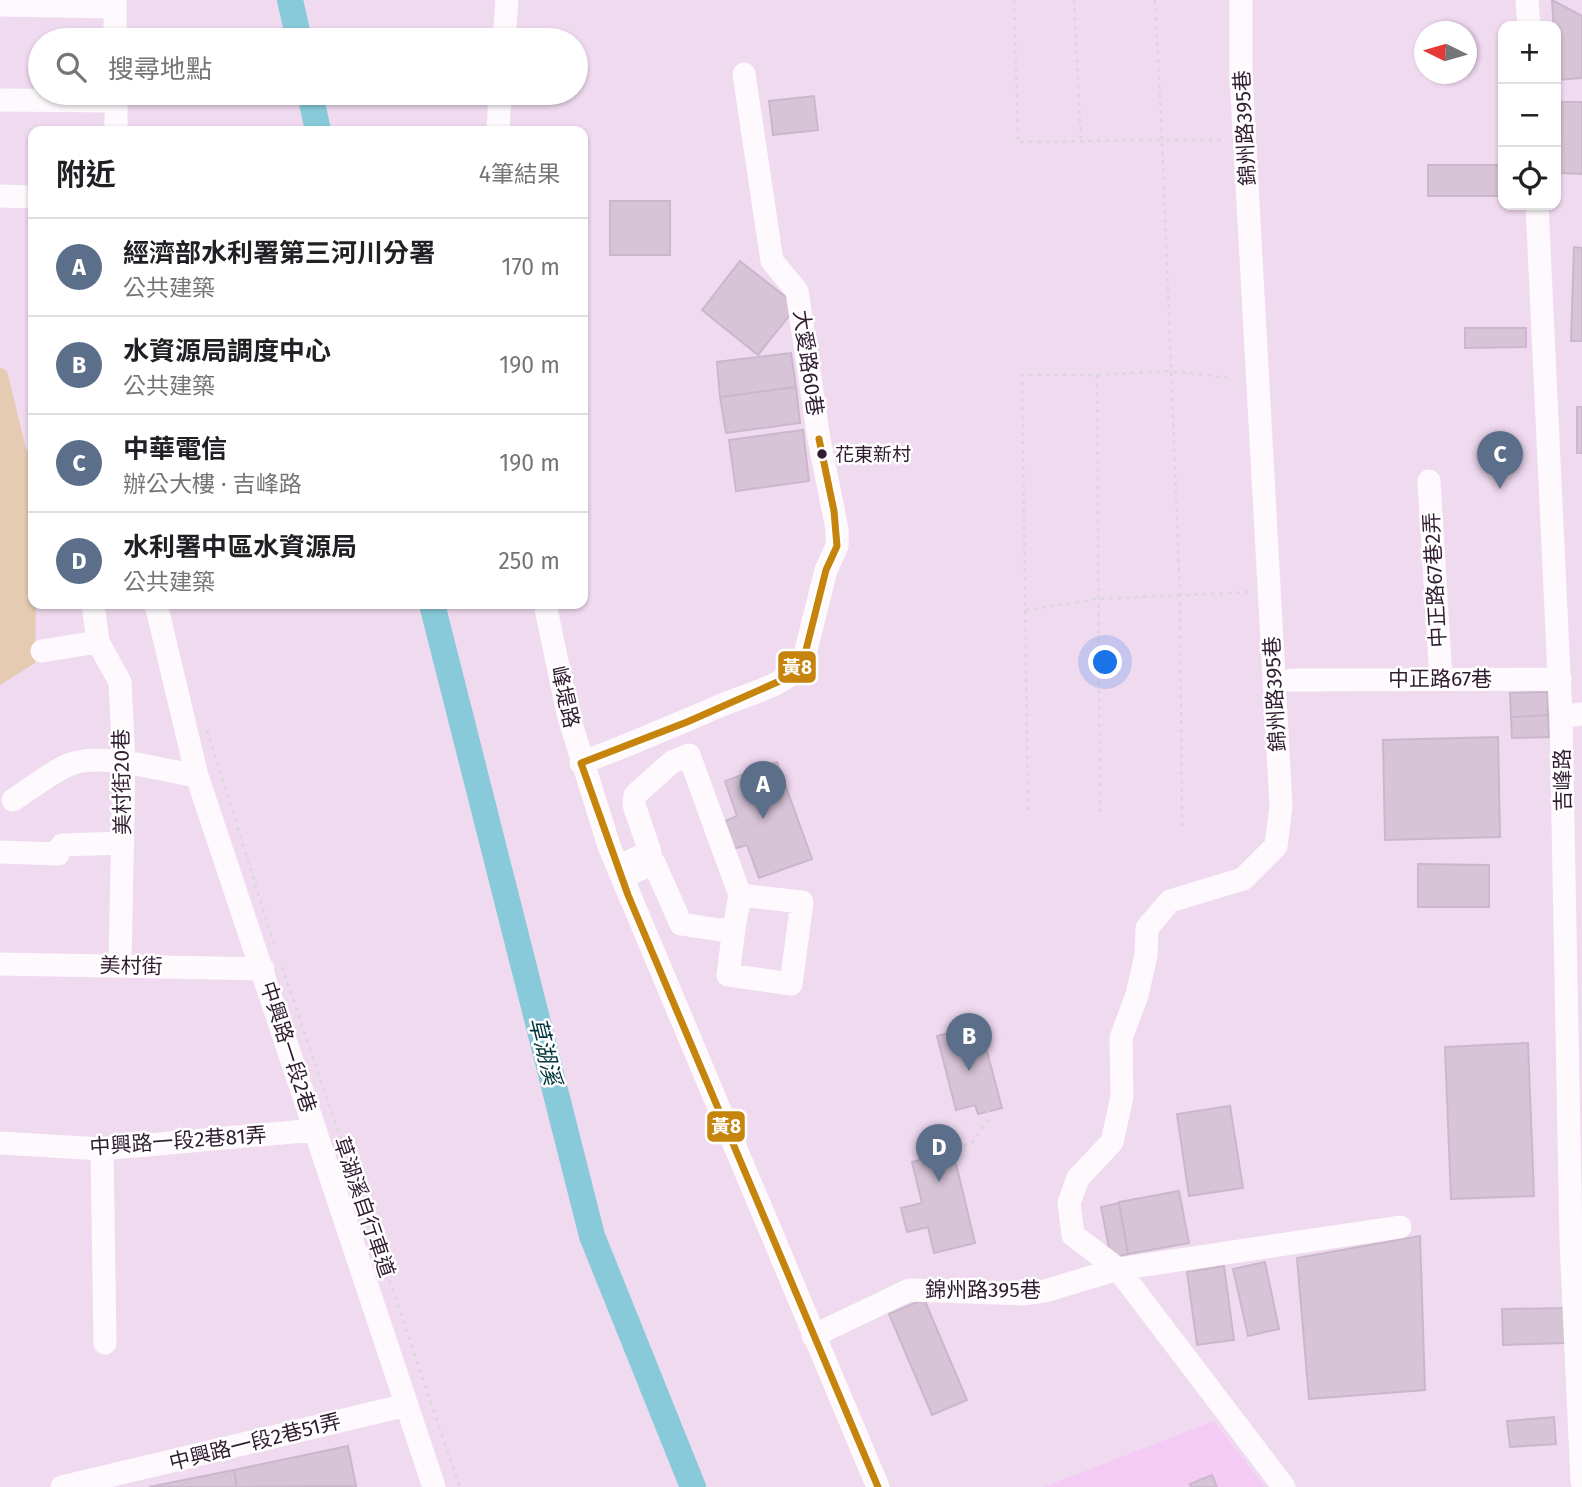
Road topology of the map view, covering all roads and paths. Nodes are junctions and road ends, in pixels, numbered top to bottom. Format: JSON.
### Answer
{"nodes":[{"id":1,"x":507,"y":0,"type":"edge"},
{"id":2,"x":1014,"y":0,"type":"edge"},
{"id":3,"x":1074,"y":0,"type":"edge"},
{"id":4,"x":1155,"y":0,"type":"edge"},
{"id":5,"x":1241,"y":0,"type":"edge"},
{"id":6,"x":1527,"y":0,"type":"edge"},
{"id":7,"x":115,"y":3,"type":"edge"},
{"id":8,"x":0,"y":5,"type":"edge"},
{"id":9,"x":1528,"y":21,"type":"edge"},
{"id":10,"x":115,"y":28,"type":"edge"},
{"id":11,"x":504,"y":28,"type":"edge"},
{"id":12,"x":744,"y":74,"type":"dead end"},
{"id":13,"x":28,"y":99,"type":"edge"},
{"id":14,"x":0,"y":100,"type":"edge"},
{"id":15,"x":116,"y":105,"type":"edge"},
{"id":16,"x":499,"y":105,"type":"edge"},
{"id":17,"x":116,"y":126,"type":"edge"},
{"id":18,"x":498,"y":126,"type":"edge"},
{"id":19,"x":1162,"y":140,"type":"junction"},
{"id":20,"x":1221,"y":140,"type":"dead end"},
{"id":21,"x":1081,"y":142,"type":"junction"},
{"id":22,"x":0,"y":196,"type":"edge"},
{"id":23,"x":28,"y":197,"type":"edge"},
{"id":24,"x":1537,"y":210,"type":"edge"},
{"id":25,"x":1170,"y":372,"type":"junction"},
{"id":26,"x":1097,"y":375,"type":"junction"},
{"id":27,"x":1231,"y":378,"type":"dead end"},
{"id":28,"x":1429,"y":481,"type":"dead end"},
{"id":29,"x":1258,"y":592,"type":"dead end"},
{"id":30,"x":1180,"y":596,"type":"junction"},
{"id":31,"x":1098,"y":599,"type":"junction"},
{"id":32,"x":94,"y":609,"type":"edge"},
{"id":33,"x":157,"y":609,"type":"edge"},
{"id":34,"x":546,"y":609,"type":"edge"},
{"id":35,"x":1025,"y":610,"type":"junction"},
{"id":36,"x":98,"y":642,"type":"junction"},
{"id":37,"x":42,"y":651,"type":"dead end"},
{"id":38,"x":1441,"y":679,"type":"junction"},
{"id":39,"x":1560,"y":679,"type":"junction"},
{"id":40,"x":1292,"y":680,"type":"dead end"},
{"id":41,"x":1572,"y":716,"type":"edge"},
{"id":42,"x":206,"y":729,"type":"dead end"},
{"id":43,"x":581,"y":763,"type":"junction"},
{"id":44,"x":124,"y":764,"type":"junction"},
{"id":45,"x":197,"y":776,"type":"junction"},
{"id":46,"x":13,"y":800,"type":"dead end"},
{"id":47,"x":1028,"y":810,"type":"dead end"},
{"id":48,"x":1100,"y":813,"type":"dead end"},
{"id":49,"x":1182,"y":827,"type":"dead end"},
{"id":50,"x":123,"y":842,"type":"junction"},
{"id":51,"x":0,"y":852,"type":"edge"},
{"id":52,"x":620,"y":872,"type":"junction"},
{"id":53,"x":740,"y":895,"type":"junction"},
{"id":54,"x":1574,"y":916,"type":"edge"},
{"id":55,"x":734,"y":928,"type":"junction"},
{"id":56,"x":275,"y":946,"type":"dead end"},
{"id":57,"x":0,"y":964,"type":"edge"},
{"id":58,"x":271,"y":964,"type":"junction"},
{"id":59,"x":120,"y":965,"type":"junction"},
{"id":60,"x":1576,"y":1068,"type":"edge"},
{"id":61,"x":988,"y":1111,"type":"dead end"},
{"id":62,"x":315,"y":1130,"type":"junction"},
{"id":63,"x":0,"y":1143,"type":"edge"},
{"id":64,"x":102,"y":1149,"type":"junction"},
{"id":65,"x":944,"y":1154,"type":"dead end"},
{"id":66,"x":1400,"y":1227,"type":"dead end"},
{"id":67,"x":1577,"y":1240,"type":"edge"},
{"id":68,"x":1118,"y":1269,"type":"junction"},
{"id":69,"x":813,"y":1336,"type":"junction"},
{"id":70,"x":105,"y":1343,"type":"dead end"},
{"id":71,"x":1579,"y":1350,"type":"edge"},
{"id":72,"x":407,"y":1405,"type":"junction"},
{"id":73,"x":1581,"y":1450,"type":"edge"},
{"id":74,"x":1582,"y":1482,"type":"edge"},
{"id":75,"x":62,"y":1487,"type":"edge"},
{"id":76,"x":435,"y":1487,"type":"edge"},
{"id":77,"x":460,"y":1487,"type":"edge"},
{"id":78,"x":878,"y":1487,"type":"edge"},
{"id":79,"x":1284,"y":1487,"type":"edge"}],
"edges":[{"from":1,"to":11,"type":"street"},
{"from":2,"to":21,"type":"path"},
{"from":3,"to":21,"type":"path"},
{"from":4,"to":19,"type":"path"},
{"from":5,"to":68,"type":"street","name":"錦州路395巷"},
{"from":6,"to":9,"type":"street"},
{"from":7,"to":8,"type":"street"},
{"from":7,"to":10,"type":"street"},
{"from":12,"to":43,"type":"street","name":"大愛路60巷"},
{"from":13,"to":14,"type":"street"},
{"from":15,"to":17,"type":"street"},
{"from":16,"to":18,"type":"street"},
{"from":19,"to":20,"type":"path"},
{"from":19,"to":21,"type":"path"},
{"from":19,"to":25,"type":"path"},
{"from":22,"to":23,"type":"street"},
{"from":24,"to":39,"type":"street","name":"吉峰路"},
{"from":25,"to":26,"type":"path"},
{"from":25,"to":27,"type":"path"},
{"from":25,"to":30,"type":"path"},
{"from":26,"to":31,"type":"path"},
{"from":26,"to":35,"type":"path"},
{"from":28,"to":38,"type":"street","name":"中正路67巷2弄"},
{"from":29,"to":30,"type":"path"},
{"from":30,"to":31,"type":"path"},
{"from":30,"to":49,"type":"path"},
{"from":31,"to":35,"type":"path"},
{"from":31,"to":48,"type":"path"},
{"from":32,"to":36,"type":"street","name":"美村街20巷"},
{"from":33,"to":45,"type":"street","name":"中興路一段2巷"},
{"from":34,"to":43,"type":"street","name":"峰堤路"},
{"from":35,"to":47,"type":"path"},
{"from":36,"to":37,"type":"street"},
{"from":36,"to":44,"type":"street","name":"美村街20巷"},
{"from":38,"to":39,"type":"street","name":"中正路67巷"},
{"from":38,"to":40,"type":"street","name":"中正路67巷"},
{"from":39,"to":41,"type":"street","name":"吉峰路"},
{"from":41,"to":54,"type":"street","name":"吉峰路"},
{"from":42,"to":56,"type":"path"},
{"from":43,"to":52,"type":"street","name":"峰堤路"},
{"from":44,"to":45,"type":"street"},
{"from":44,"to":46,"type":"street"},
{"from":44,"to":50,"type":"street","name":"美村街20巷"},
{"from":45,"to":58,"type":"street","name":"中興路一段2巷"},
{"from":50,"to":51,"type":"street"},
{"from":50,"to":59,"type":"street","name":"美村街20巷"},
{"from":52,"to":53,"type":"street"},
{"from":52,"to":55,"type":"street"},
{"from":52,"to":69,"type":"street","name":"峰堤路"},
{"from":53,"to":55,"type":"street"},
{"from":53,"to":55,"type":"street"},
{"from":54,"to":60,"type":"street","name":"吉峰路"},
{"from":57,"to":59,"type":"street","name":"美村街"},
{"from":58,"to":59,"type":"street","name":"美村街"},
{"from":58,"to":62,"type":"street","name":"中興路一段2巷"},
{"from":58,"to":77,"type":"path","name":"草湖溪自行車道"},
{"from":60,"to":67,"type":"street","name":"吉峰路"},
{"from":61,"to":65,"type":"path"},
{"from":62,"to":64,"type":"street","name":"中興路一段2巷81弄"},
{"from":62,"to":72,"type":"street","name":"中興路一段2巷"},
{"from":63,"to":64,"type":"street","name":"中興路一段2巷81弄"},
{"from":64,"to":70,"type":"street"},
{"from":66,"to":68,"type":"street","name":"錦州路395巷"},
{"from":67,"to":71,"type":"street","name":"吉峰路"},
{"from":68,"to":69,"type":"street","name":"錦州路395巷"},
{"from":68,"to":79,"type":"street","name":"錦州路395巷"},
{"from":69,"to":78,"type":"street","name":"峰堤路"},
{"from":71,"to":73,"type":"street","name":"吉峰路"},
{"from":72,"to":75,"type":"street","name":"中興路一段2巷51弄"},
{"from":72,"to":76,"type":"street","name":"中興路一段2巷"},
{"from":73,"to":74,"type":"street","name":"吉峰路"}]}
